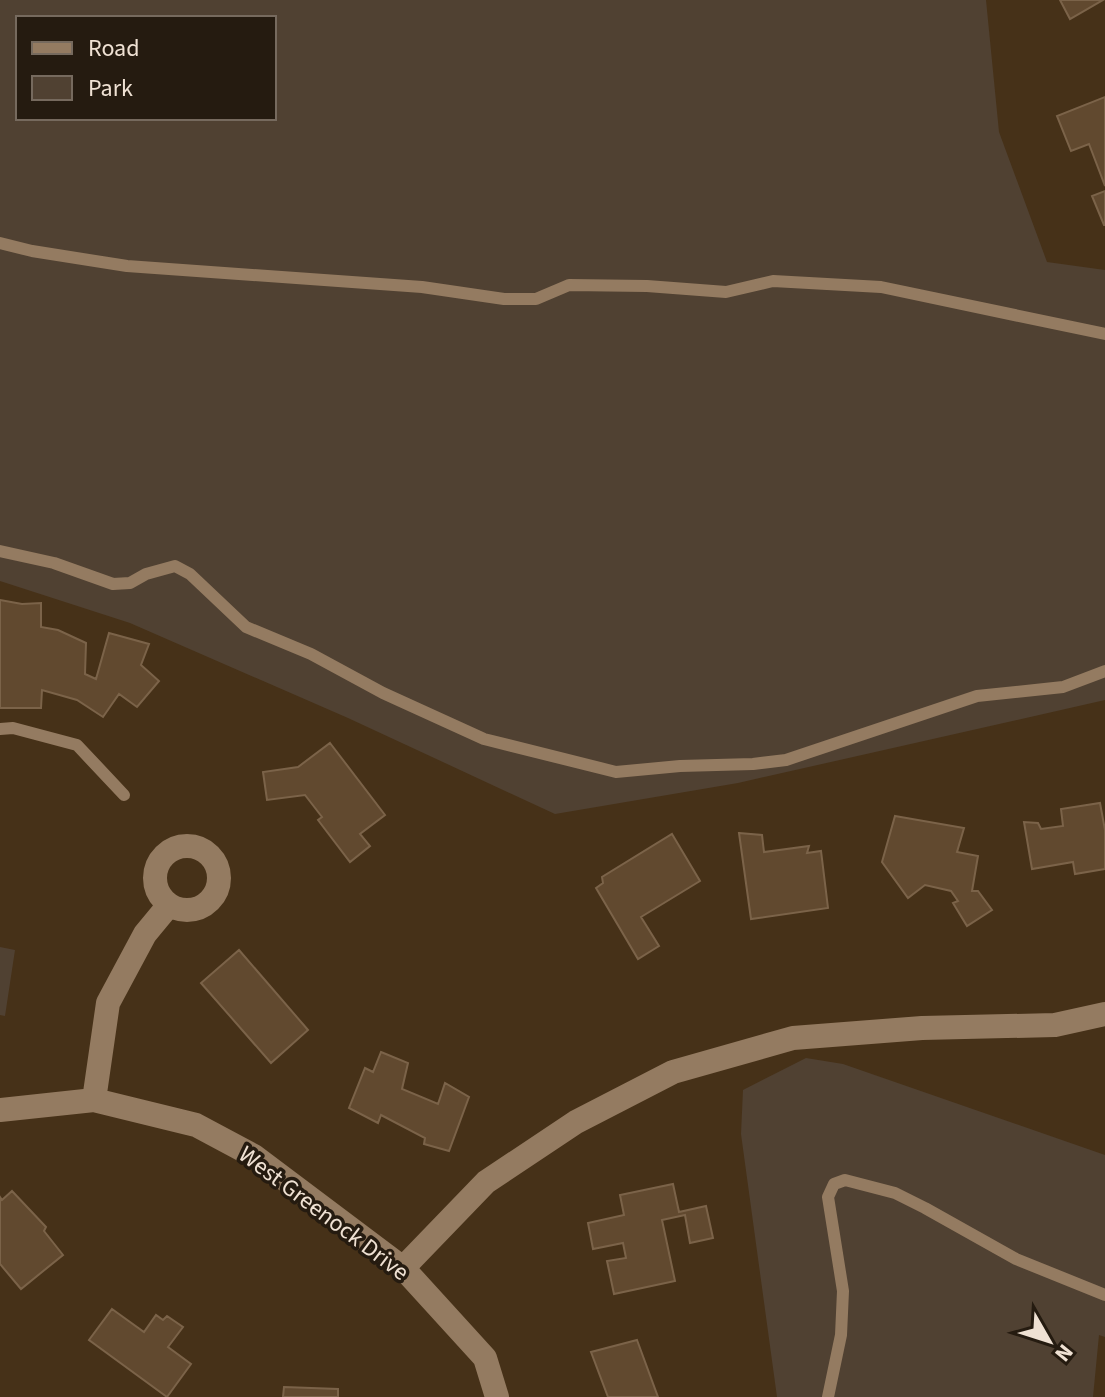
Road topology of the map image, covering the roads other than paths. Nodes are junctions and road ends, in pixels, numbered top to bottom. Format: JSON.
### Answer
{"nodes":[{"id":1,"x":0,"y":243,"type":"edge"},
{"id":2,"x":1105,"y":334,"type":"edge"},
{"id":3,"x":0,"y":551,"type":"edge"},
{"id":4,"x":1105,"y":671,"type":"edge"},
{"id":5,"x":0,"y":729,"type":"edge"},
{"id":6,"x":124,"y":795,"type":"dead end"},
{"id":7,"x":169,"y":905,"type":"dead end"},
{"id":8,"x":1105,"y":1014,"type":"edge"},
{"id":9,"x":94,"y":1100,"type":"junction"},
{"id":10,"x":0,"y":1110,"type":"edge"},
{"id":11,"x":403,"y":1268,"type":"junction"},
{"id":12,"x":1105,"y":1295,"type":"edge"},
{"id":13,"x":497,"y":1397,"type":"edge"},
{"id":14,"x":828,"y":1397,"type":"edge"}],
"edges":[{"from":1,"to":2,"type":"lane"},
{"from":3,"to":4,"type":"lane"},
{"from":5,"to":6,"type":"lane"},
{"from":7,"to":9,"type":"street"},
{"from":8,"to":11,"type":"street"},
{"from":9,"to":10,"type":"street","name":"West Greenock Drive"},
{"from":9,"to":11,"type":"street","name":"West Greenock Drive"},
{"from":11,"to":13,"type":"street","name":"West Greenock Drive"},
{"from":12,"to":14,"type":"lane"}]}
